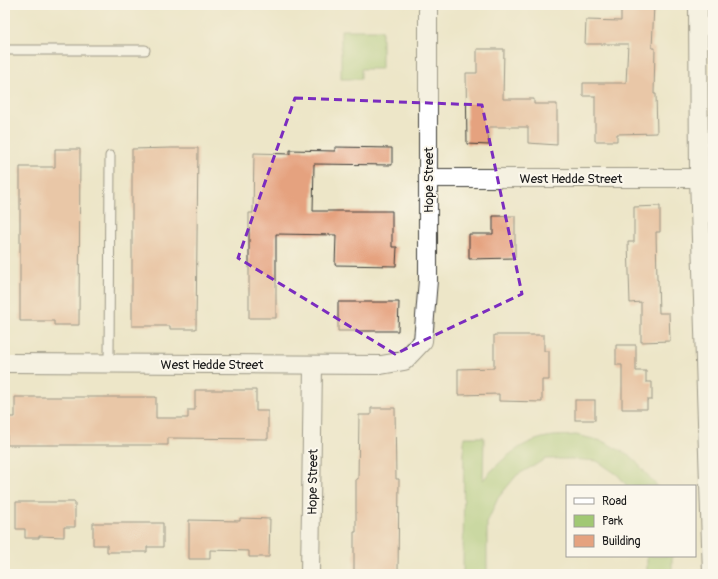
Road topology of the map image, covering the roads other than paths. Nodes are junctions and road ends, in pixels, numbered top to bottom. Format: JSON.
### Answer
{"nodes":[{"id":1,"x":428,"y":5,"type":"edge"},
{"id":2,"x":698,"y":5,"type":"edge"},
{"id":3,"x":5,"y":50,"type":"edge"},
{"id":4,"x":145,"y":50,"type":"dead end"},
{"id":5,"x":110,"y":156,"type":"dead end"},
{"id":6,"x":428,"y":178,"type":"junction"},
{"id":7,"x":706,"y":178,"type":"edge"},
{"id":8,"x":413,"y":351,"type":"joint"},
{"id":9,"x":5,"y":363,"type":"edge"},
{"id":10,"x":109,"y":363,"type":"junction"},
{"id":11,"x":313,"y":365,"type":"junction"},
{"id":12,"x":710,"y":410,"type":"edge"},
{"id":13,"x":310,"y":574,"type":"edge"},
{"id":14,"x":712,"y":574,"type":"edge"}],
"edges":[{"from":1,"to":6,"type":"street","name":"Hope Street"},
{"from":2,"to":7,"type":"street"},
{"from":3,"to":4,"type":"lane"},
{"from":5,"to":10,"type":"lane"},
{"from":6,"to":7,"type":"street","name":"West Hedde Street"},
{"from":6,"to":8,"type":"street","name":"Hope Street"},
{"from":7,"to":12,"type":"street"},
{"from":8,"to":11,"type":"street","name":"West Hedde Street"},
{"from":9,"to":10,"type":"street","name":"West Hedde Street"},
{"from":10,"to":11,"type":"street","name":"West Hedde Street"},
{"from":11,"to":13,"type":"street","name":"Hope Street"},
{"from":12,"to":14,"type":"street"}]}
